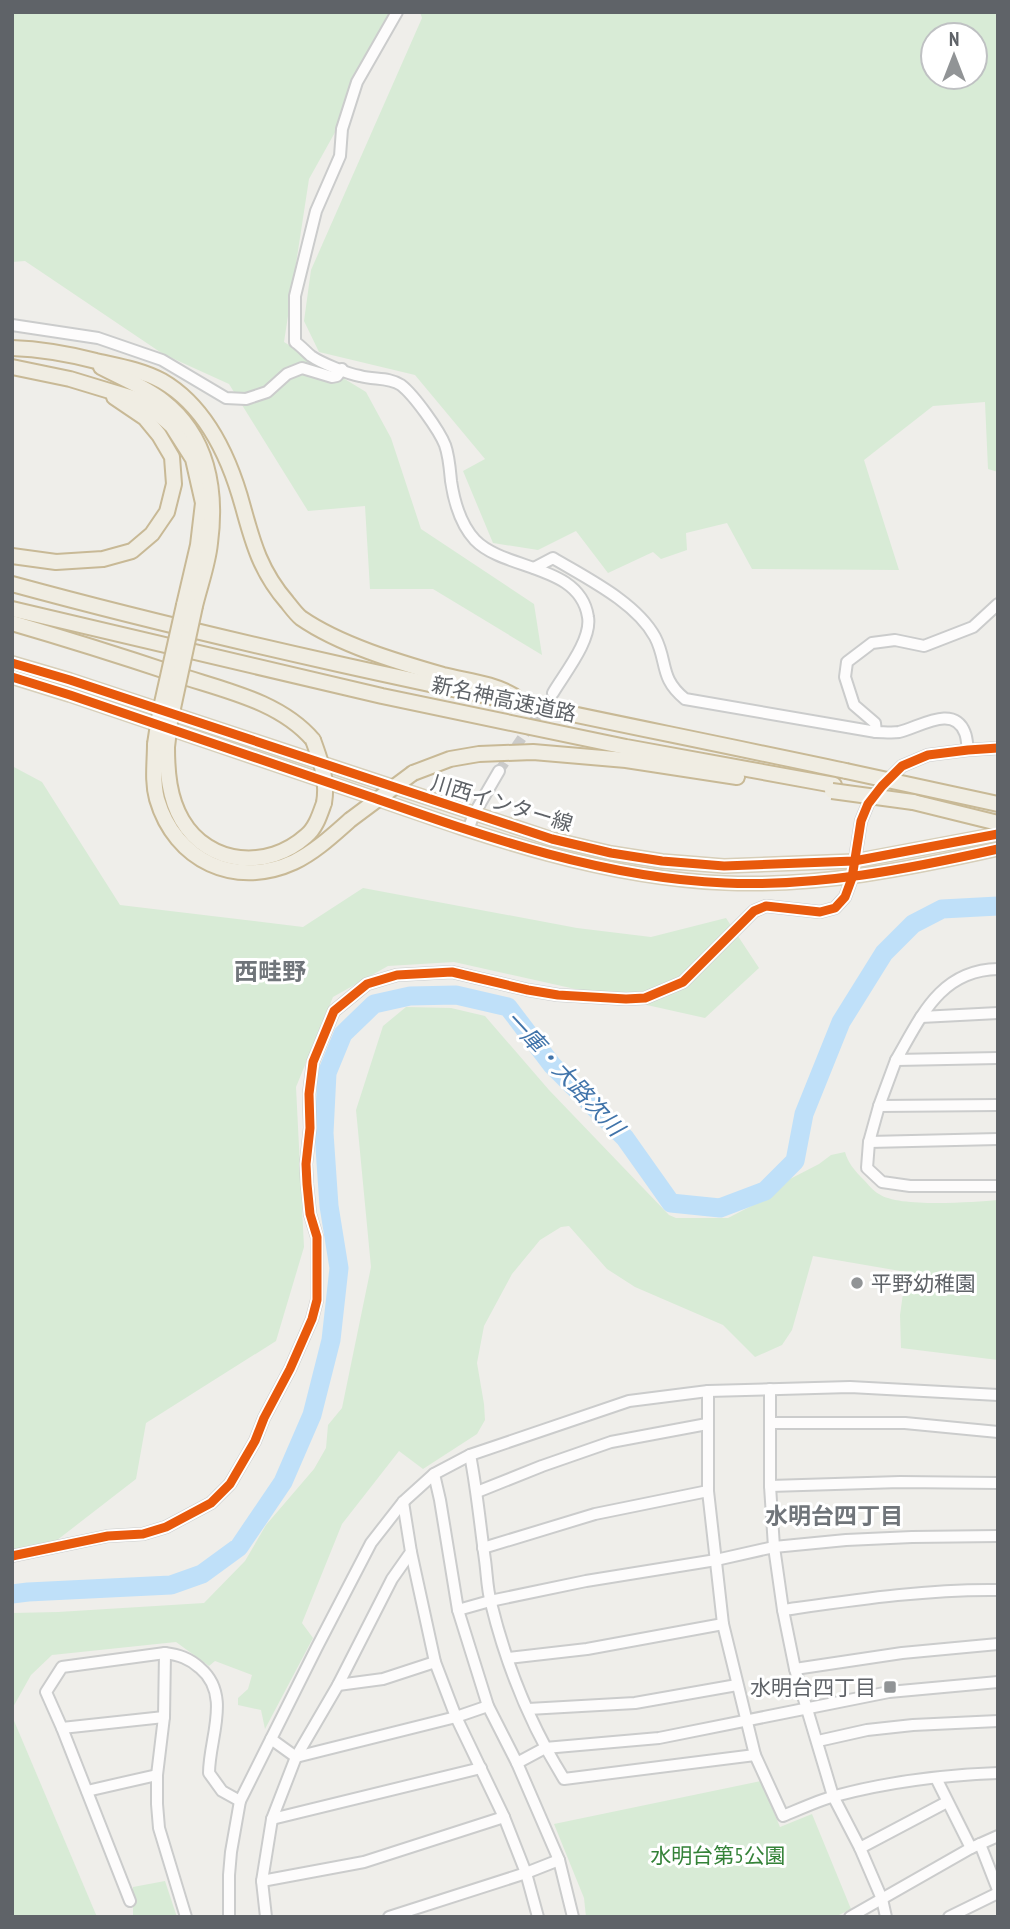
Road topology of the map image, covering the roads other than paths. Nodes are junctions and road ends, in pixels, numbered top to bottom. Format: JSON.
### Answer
{"nodes":[{"id":1,"x":397,"y":12,"type":"edge"},
{"id":2,"x":12,"y":325,"type":"edge"},
{"id":3,"x":12,"y":348,"type":"edge"},
{"id":4,"x":81,"y":357,"type":"junction"},
{"id":5,"x":12,"y":367,"type":"edge"},
{"id":6,"x":342,"y":369,"type":"junction"},
{"id":7,"x":101,"y":388,"type":"junction"},
{"id":8,"x":12,"y":556,"type":"edge"},
{"id":9,"x":534,"y":568,"type":"junction"},
{"id":10,"x":12,"y":584,"type":"edge"},
{"id":11,"x":998,"y":604,"type":"edge"},
{"id":12,"x":189,"y":606,"type":"junction"},
{"id":13,"x":12,"y":609,"type":"edge"},
{"id":14,"x":12,"y":623,"type":"edge"},
{"id":15,"x":12,"y":663,"type":"edge"},
{"id":16,"x":12,"y":677,"type":"edge"},
{"id":17,"x":553,"y":693,"type":"tunnel mouth"},
{"id":18,"x":528,"y":704,"type":"junction"},
{"id":19,"x":876,"y":732,"type":"junction"},
{"id":20,"x":161,"y":746,"type":"junction"},
{"id":21,"x":998,"y":748,"type":"edge"},
{"id":22,"x":968,"y":750,"type":"junction"},
{"id":23,"x":499,"y":771,"type":"tunnel mouth"},
{"id":24,"x":833,"y":788,"type":"junction"},
{"id":25,"x":998,"y":804,"type":"edge"},
{"id":26,"x":474,"y":814,"type":"junction"},
{"id":27,"x":998,"y":823,"type":"edge"},
{"id":28,"x":468,"y":830,"type":"junction"},
{"id":29,"x":998,"y":834,"type":"edge"},
{"id":30,"x":998,"y":849,"type":"edge"},
{"id":31,"x":854,"y":861,"type":"junction"},
{"id":32,"x":852,"y":878,"type":"junction"},
{"id":33,"x":998,"y":969,"type":"edge"},
{"id":34,"x":998,"y":1013,"type":"edge"},
{"id":35,"x":921,"y":1017,"type":"junction"},
{"id":36,"x":998,"y":1058,"type":"edge"},
{"id":37,"x":897,"y":1060,"type":"junction"},
{"id":38,"x":879,"y":1105,"type":"junction"},
{"id":39,"x":998,"y":1105,"type":"edge"},
{"id":40,"x":998,"y":1139,"type":"edge"},
{"id":41,"x":869,"y":1142,"type":"junction"},
{"id":42,"x":998,"y":1186,"type":"edge"},
{"id":43,"x":770,"y":1389,"type":"junction"},
{"id":44,"x":708,"y":1391,"type":"junction"},
{"id":45,"x":998,"y":1395,"type":"edge"},
{"id":46,"x":770,"y":1423,"type":"junction"},
{"id":47,"x":707,"y":1424,"type":"junction"},
{"id":48,"x":998,"y":1432,"type":"edge"},
{"id":49,"x":470,"y":1455,"type":"junction"},
{"id":50,"x":434,"y":1474,"type":"junction"},
{"id":51,"x":998,"y":1483,"type":"edge"},
{"id":52,"x":770,"y":1486,"type":"junction"},
{"id":53,"x":477,"y":1492,"type":"junction"},
{"id":54,"x":708,"y":1492,"type":"junction"},
{"id":55,"x":403,"y":1502,"type":"junction"},
{"id":56,"x":998,"y":1536,"type":"edge"},
{"id":57,"x":774,"y":1546,"type":"junction"},
{"id":58,"x":483,"y":1548,"type":"junction"},
{"id":59,"x":411,"y":1552,"type":"junction"},
{"id":60,"x":12,"y":1556,"type":"edge"},
{"id":61,"x":716,"y":1560,"type":"junction"},
{"id":62,"x":998,"y":1590,"type":"edge"},
{"id":63,"x":490,"y":1601,"type":"junction"},
{"id":64,"x":458,"y":1611,"type":"junction"},
{"id":65,"x":783,"y":1611,"type":"junction"},
{"id":66,"x":723,"y":1624,"type":"junction"},
{"id":67,"x":998,"y":1644,"type":"edge"},
{"id":68,"x":165,"y":1653,"type":"junction"},
{"id":69,"x":508,"y":1658,"type":"junction"},
{"id":70,"x":435,"y":1662,"type":"junction"},
{"id":71,"x":796,"y":1669,"type":"junction"},
{"id":72,"x":998,"y":1682,"type":"edge"},
{"id":73,"x":338,"y":1685,"type":"junction"},
{"id":74,"x":737,"y":1685,"type":"junction"},
{"id":75,"x":488,"y":1706,"type":"junction"},
{"id":76,"x":806,"y":1708,"type":"junction"},
{"id":77,"x":528,"y":1709,"type":"junction"},
{"id":78,"x":164,"y":1717,"type":"junction"},
{"id":79,"x":457,"y":1717,"type":"junction"},
{"id":80,"x":747,"y":1721,"type":"junction"},
{"id":81,"x":998,"y":1721,"type":"edge"},
{"id":82,"x":62,"y":1728,"type":"junction"},
{"id":83,"x":271,"y":1739,"type":"junction"},
{"id":84,"x":818,"y":1741,"type":"junction"},
{"id":85,"x":545,"y":1748,"type":"junction"},
{"id":86,"x":755,"y":1755,"type":"junction"},
{"id":87,"x":296,"y":1756,"type":"junction"},
{"id":88,"x":517,"y":1763,"type":"junction"},
{"id":89,"x":481,"y":1768,"type":"junction"},
{"id":90,"x":998,"y":1773,"type":"edge"},
{"id":91,"x":157,"y":1775,"type":"junction"},
{"id":92,"x":936,"y":1778,"type":"junction"},
{"id":93,"x":87,"y":1791,"type":"junction"},
{"id":94,"x":833,"y":1796,"type":"junction"},
{"id":95,"x":240,"y":1801,"type":"junction"},
{"id":96,"x":947,"y":1802,"type":"junction"},
{"id":97,"x":504,"y":1817,"type":"junction"},
{"id":98,"x":272,"y":1819,"type":"junction"},
{"id":99,"x":998,"y":1836,"type":"edge"},
{"id":100,"x":975,"y":1846,"type":"junction"},
{"id":101,"x":860,"y":1848,"type":"junction"},
{"id":102,"x":559,"y":1860,"type":"junction"},
{"id":103,"x":526,"y":1873,"type":"junction"},
{"id":104,"x":262,"y":1881,"type":"junction"},
{"id":105,"x":998,"y":1891,"type":"edge"},
{"id":106,"x":881,"y":1899,"type":"junction"},
{"id":107,"x":130,"y":1901,"type":"dead end"},
{"id":108,"x":186,"y":1917,"type":"edge"},
{"id":109,"x":229,"y":1917,"type":"edge"},
{"id":110,"x":266,"y":1917,"type":"edge"},
{"id":111,"x":389,"y":1917,"type":"edge"},
{"id":112,"x":538,"y":1917,"type":"edge"},
{"id":113,"x":573,"y":1917,"type":"edge"},
{"id":114,"x":850,"y":1917,"type":"edge"},
{"id":115,"x":886,"y":1917,"type":"edge"},
{"id":116,"x":949,"y":1917,"type":"edge"}],
"edges":[{"from":1,"to":6,"type":"street"},
{"from":2,"to":6,"type":"street"},
{"from":3,"to":4,"type":"highway"},
{"from":4,"to":12,"type":"highway"},
{"from":4,"to":18,"type":"highway"},
{"from":5,"to":7,"type":"highway"},
{"from":6,"to":9,"type":"street"},
{"from":7,"to":8,"type":"highway"},
{"from":7,"to":12,"type":"highway"},
{"from":9,"to":17,"type":"street"},
{"from":9,"to":19,"type":"street"},
{"from":10,"to":18,"type":"highway","name":"新名神高速道路"},
{"from":11,"to":19,"type":"street"},
{"from":12,"to":20,"type":"highway","bridge":true},
{"from":13,"to":24,"type":"highway","name":"新名神高速道路"},
{"from":14,"to":20,"type":"highway","bridge":true},
{"from":15,"to":26,"type":"main road","name":"川西インター線"},
{"from":16,"to":28,"type":"main road","name":"川西インター線"},
{"from":18,"to":25,"type":"highway","name":"新名神高速道路","bridge":true},
{"from":19,"to":22,"type":"street"},
{"from":20,"to":24,"type":"highway","bridge":true},
{"from":21,"to":22,"type":"street"},
{"from":22,"to":31,"type":"street"},
{"from":23,"to":26,"type":"street"},
{"from":24,"to":27,"type":"highway","bridge":true},
{"from":26,"to":28,"type":"street"},
{"from":26,"to":31,"type":"main road","name":"川西インター線"},
{"from":28,"to":32,"type":"main road","name":"川西インター線"},
{"from":29,"to":31,"type":"main road","name":"川西インター線"},
{"from":30,"to":32,"type":"main road","name":"川西インター線"},
{"from":31,"to":32,"type":"street"},
{"from":32,"to":60,"type":"street"},
{"from":33,"to":35,"type":"street"},
{"from":34,"to":35,"type":"street"},
{"from":35,"to":37,"type":"street"},
{"from":36,"to":37,"type":"street"},
{"from":37,"to":38,"type":"street"},
{"from":38,"to":39,"type":"street"},
{"from":38,"to":41,"type":"street"},
{"from":40,"to":41,"type":"street"},
{"from":41,"to":42,"type":"street"},
{"from":43,"to":44,"type":"street"},
{"from":43,"to":45,"type":"street"},
{"from":43,"to":46,"type":"street"},
{"from":44,"to":47,"type":"street"},
{"from":44,"to":49,"type":"street"},
{"from":46,"to":48,"type":"street"},
{"from":46,"to":52,"type":"street"},
{"from":47,"to":53,"type":"street"},
{"from":47,"to":54,"type":"street"},
{"from":49,"to":50,"type":"street"},
{"from":49,"to":53,"type":"street"},
{"from":50,"to":55,"type":"street"},
{"from":50,"to":64,"type":"street"},
{"from":51,"to":52,"type":"street"},
{"from":52,"to":57,"type":"street"},
{"from":53,"to":58,"type":"street"},
{"from":54,"to":58,"type":"street"},
{"from":54,"to":61,"type":"street"},
{"from":55,"to":59,"type":"street"},
{"from":55,"to":83,"type":"street"},
{"from":56,"to":57,"type":"street"},
{"from":57,"to":61,"type":"street"},
{"from":57,"to":65,"type":"street"},
{"from":58,"to":63,"type":"street"},
{"from":59,"to":70,"type":"street"},
{"from":59,"to":73,"type":"street"},
{"from":61,"to":63,"type":"street"},
{"from":61,"to":66,"type":"street"},
{"from":62,"to":65,"type":"street"},
{"from":63,"to":64,"type":"street"},
{"from":63,"to":69,"type":"street"},
{"from":64,"to":75,"type":"street"},
{"from":65,"to":71,"type":"street"},
{"from":66,"to":69,"type":"street"},
{"from":66,"to":74,"type":"street"},
{"from":67,"to":71,"type":"street"},
{"from":68,"to":78,"type":"street"},
{"from":68,"to":82,"type":"street"},
{"from":68,"to":95,"type":"street"},
{"from":69,"to":77,"type":"street"},
{"from":70,"to":73,"type":"street"},
{"from":70,"to":79,"type":"street"},
{"from":71,"to":76,"type":"street"},
{"from":72,"to":76,"type":"street"},
{"from":73,"to":87,"type":"street"},
{"from":74,"to":77,"type":"street"},
{"from":74,"to":80,"type":"street"},
{"from":75,"to":79,"type":"street"},
{"from":75,"to":88,"type":"street"},
{"from":76,"to":80,"type":"street"},
{"from":76,"to":84,"type":"street"},
{"from":77,"to":85,"type":"street"},
{"from":78,"to":82,"type":"street"},
{"from":78,"to":91,"type":"street"},
{"from":79,"to":87,"type":"street"},
{"from":79,"to":89,"type":"street"},
{"from":80,"to":85,"type":"street"},
{"from":80,"to":86,"type":"street"},
{"from":81,"to":84,"type":"street"},
{"from":82,"to":93,"type":"street"},
{"from":83,"to":87,"type":"street"},
{"from":83,"to":95,"type":"street"},
{"from":84,"to":94,"type":"street"},
{"from":85,"to":86,"type":"street"},
{"from":85,"to":88,"type":"street"},
{"from":86,"to":94,"type":"street"},
{"from":87,"to":98,"type":"street"},
{"from":88,"to":102,"type":"street"},
{"from":89,"to":97,"type":"street"},
{"from":89,"to":98,"type":"street"},
{"from":90,"to":92,"type":"street"},
{"from":91,"to":93,"type":"street"},
{"from":91,"to":108,"type":"street"},
{"from":92,"to":94,"type":"street"},
{"from":92,"to":96,"type":"street"},
{"from":93,"to":107,"type":"street"},
{"from":94,"to":101,"type":"street"},
{"from":95,"to":109,"type":"street"},
{"from":96,"to":100,"type":"street"},
{"from":96,"to":101,"type":"street"},
{"from":97,"to":103,"type":"street"},
{"from":97,"to":104,"type":"street"},
{"from":98,"to":104,"type":"street"},
{"from":99,"to":100,"type":"street"},
{"from":100,"to":105,"type":"street"},
{"from":100,"to":106,"type":"street"},
{"from":101,"to":106,"type":"street"},
{"from":102,"to":103,"type":"street"},
{"from":102,"to":113,"type":"street"},
{"from":103,"to":111,"type":"street"},
{"from":103,"to":112,"type":"street"},
{"from":104,"to":110,"type":"street"},
{"from":105,"to":116,"type":"street"},
{"from":106,"to":114,"type":"street"},
{"from":106,"to":115,"type":"street"}]}
